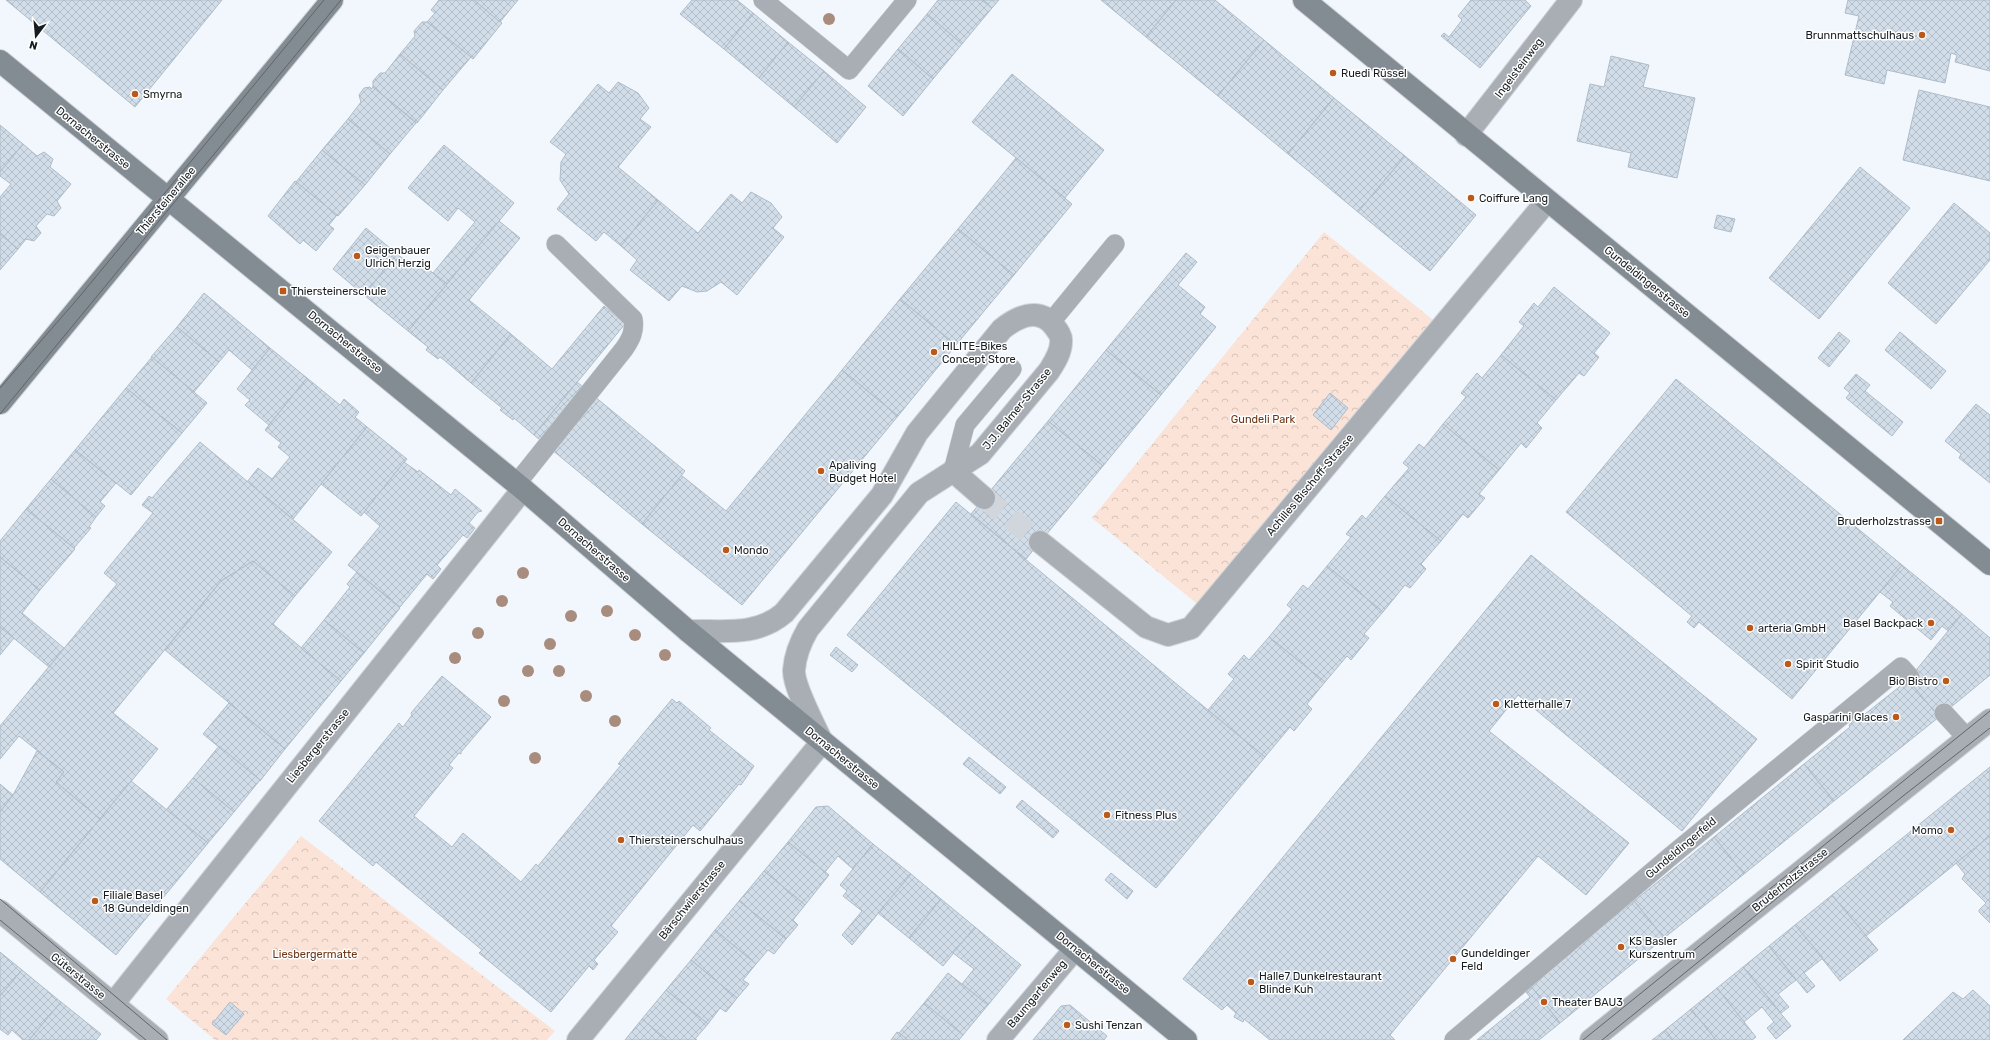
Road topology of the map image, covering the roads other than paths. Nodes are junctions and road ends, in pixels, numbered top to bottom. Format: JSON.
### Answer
{"nodes":[{"id":1,"x":332,"y":0,"type":"edge"},
{"id":2,"x":763,"y":0,"type":"edge"},
{"id":3,"x":907,"y":0,"type":"edge"},
{"id":4,"x":1304,"y":0,"type":"edge"},
{"id":5,"x":1571,"y":0,"type":"edge"},
{"id":6,"x":0,"y":61,"type":"edge"},
{"id":7,"x":1466,"y":134,"type":"junction"},
{"id":8,"x":168,"y":199,"type":"junction"},
{"id":9,"x":1547,"y":201,"type":"junction"},
{"id":10,"x":556,"y":244,"type":"dead end"},
{"id":11,"x":1115,"y":244,"type":"dead end"},
{"id":12,"x":1051,"y":322,"type":"junction"},
{"id":13,"x":1012,"y":369,"type":"dead end"},
{"id":14,"x":0,"y":403,"type":"edge"},
{"id":15,"x":953,"y":471,"type":"junction"},
{"id":16,"x":520,"y":486,"type":"junction"},
{"id":17,"x":984,"y":498,"type":"tunnel mouth"},
{"id":18,"x":1040,"y":542,"type":"tunnel mouth"},
{"id":19,"x":1990,"y":564,"type":"edge"},
{"id":20,"x":688,"y":631,"type":"junction"},
{"id":21,"x":1910,"y":677,"type":"dead end"},
{"id":22,"x":1944,"y":713,"type":"dead end"},
{"id":23,"x":1990,"y":720,"type":"edge"},
{"id":24,"x":1966,"y":738,"type":"junction"},
{"id":25,"x":822,"y":742,"type":"junction"},
{"id":26,"x":0,"y":911,"type":"edge"},
{"id":27,"x":1075,"y":949,"type":"junction"},
{"id":28,"x":113,"y":1004,"type":"junction"},
{"id":29,"x":157,"y":1040,"type":"edge"},
{"id":30,"x":578,"y":1040,"type":"edge"},
{"id":31,"x":998,"y":1040,"type":"edge"},
{"id":32,"x":1186,"y":1040,"type":"edge"},
{"id":33,"x":1454,"y":1040,"type":"edge"},
{"id":34,"x":1591,"y":1040,"type":"edge"}],
"edges":[{"from":1,"to":8,"type":"main road","name":"Thiersteinerallee"},
{"from":2,"to":3,"type":"lane"},
{"from":4,"to":7,"type":"main road","name":"Gundeldingerstrasse"},
{"from":5,"to":7,"type":"street","name":"Ingelsteinweg"},
{"from":6,"to":8,"type":"main road","name":"Dornacherstrasse"},
{"from":7,"to":9,"type":"main road","name":"Gundeldingerstrasse"},
{"from":8,"to":14,"type":"main road","name":"Thiersteinerallee"},
{"from":8,"to":16,"type":"main road","name":"Dornacherstrasse"},
{"from":9,"to":18,"type":"street","name":"Achilles Bischoff-Strasse"},
{"from":9,"to":19,"type":"main road","name":"Gundeldingerstrasse"},
{"from":10,"to":16,"type":"lane"},
{"from":11,"to":12,"type":"lane"},
{"from":12,"to":15,"type":"street","name":"J.J. Balmer-Strasse"},
{"from":12,"to":20,"type":"street"},
{"from":13,"to":15,"type":"lane"},
{"from":15,"to":17,"type":"street"},
{"from":15,"to":25,"type":"street","name":"J.J. Balmer-Strasse"},
{"from":16,"to":20,"type":"main road","name":"Dornacherstrasse"},
{"from":16,"to":28,"type":"street","name":"Liesbergerstrasse"},
{"from":20,"to":25,"type":"main road","name":"Dornacherstrasse"},
{"from":21,"to":33,"type":"lane","name":"Gundeldingerfeld"},
{"from":22,"to":24,"type":"lane"},
{"from":23,"to":24,"type":"street","name":"Bruderholzstrasse"},
{"from":24,"to":34,"type":"street","name":"Bruderholzstrasse"},
{"from":25,"to":27,"type":"main road","name":"Dornacherstrasse"},
{"from":25,"to":30,"type":"street","name":"Bärschwilerstrasse"},
{"from":26,"to":28,"type":"street","name":"Güterstrasse"},
{"from":27,"to":31,"type":"street","name":"Baumgartenweg"},
{"from":27,"to":32,"type":"main road","name":"Dornacherstrasse"},
{"from":28,"to":29,"type":"street","name":"Güterstrasse"}]}
